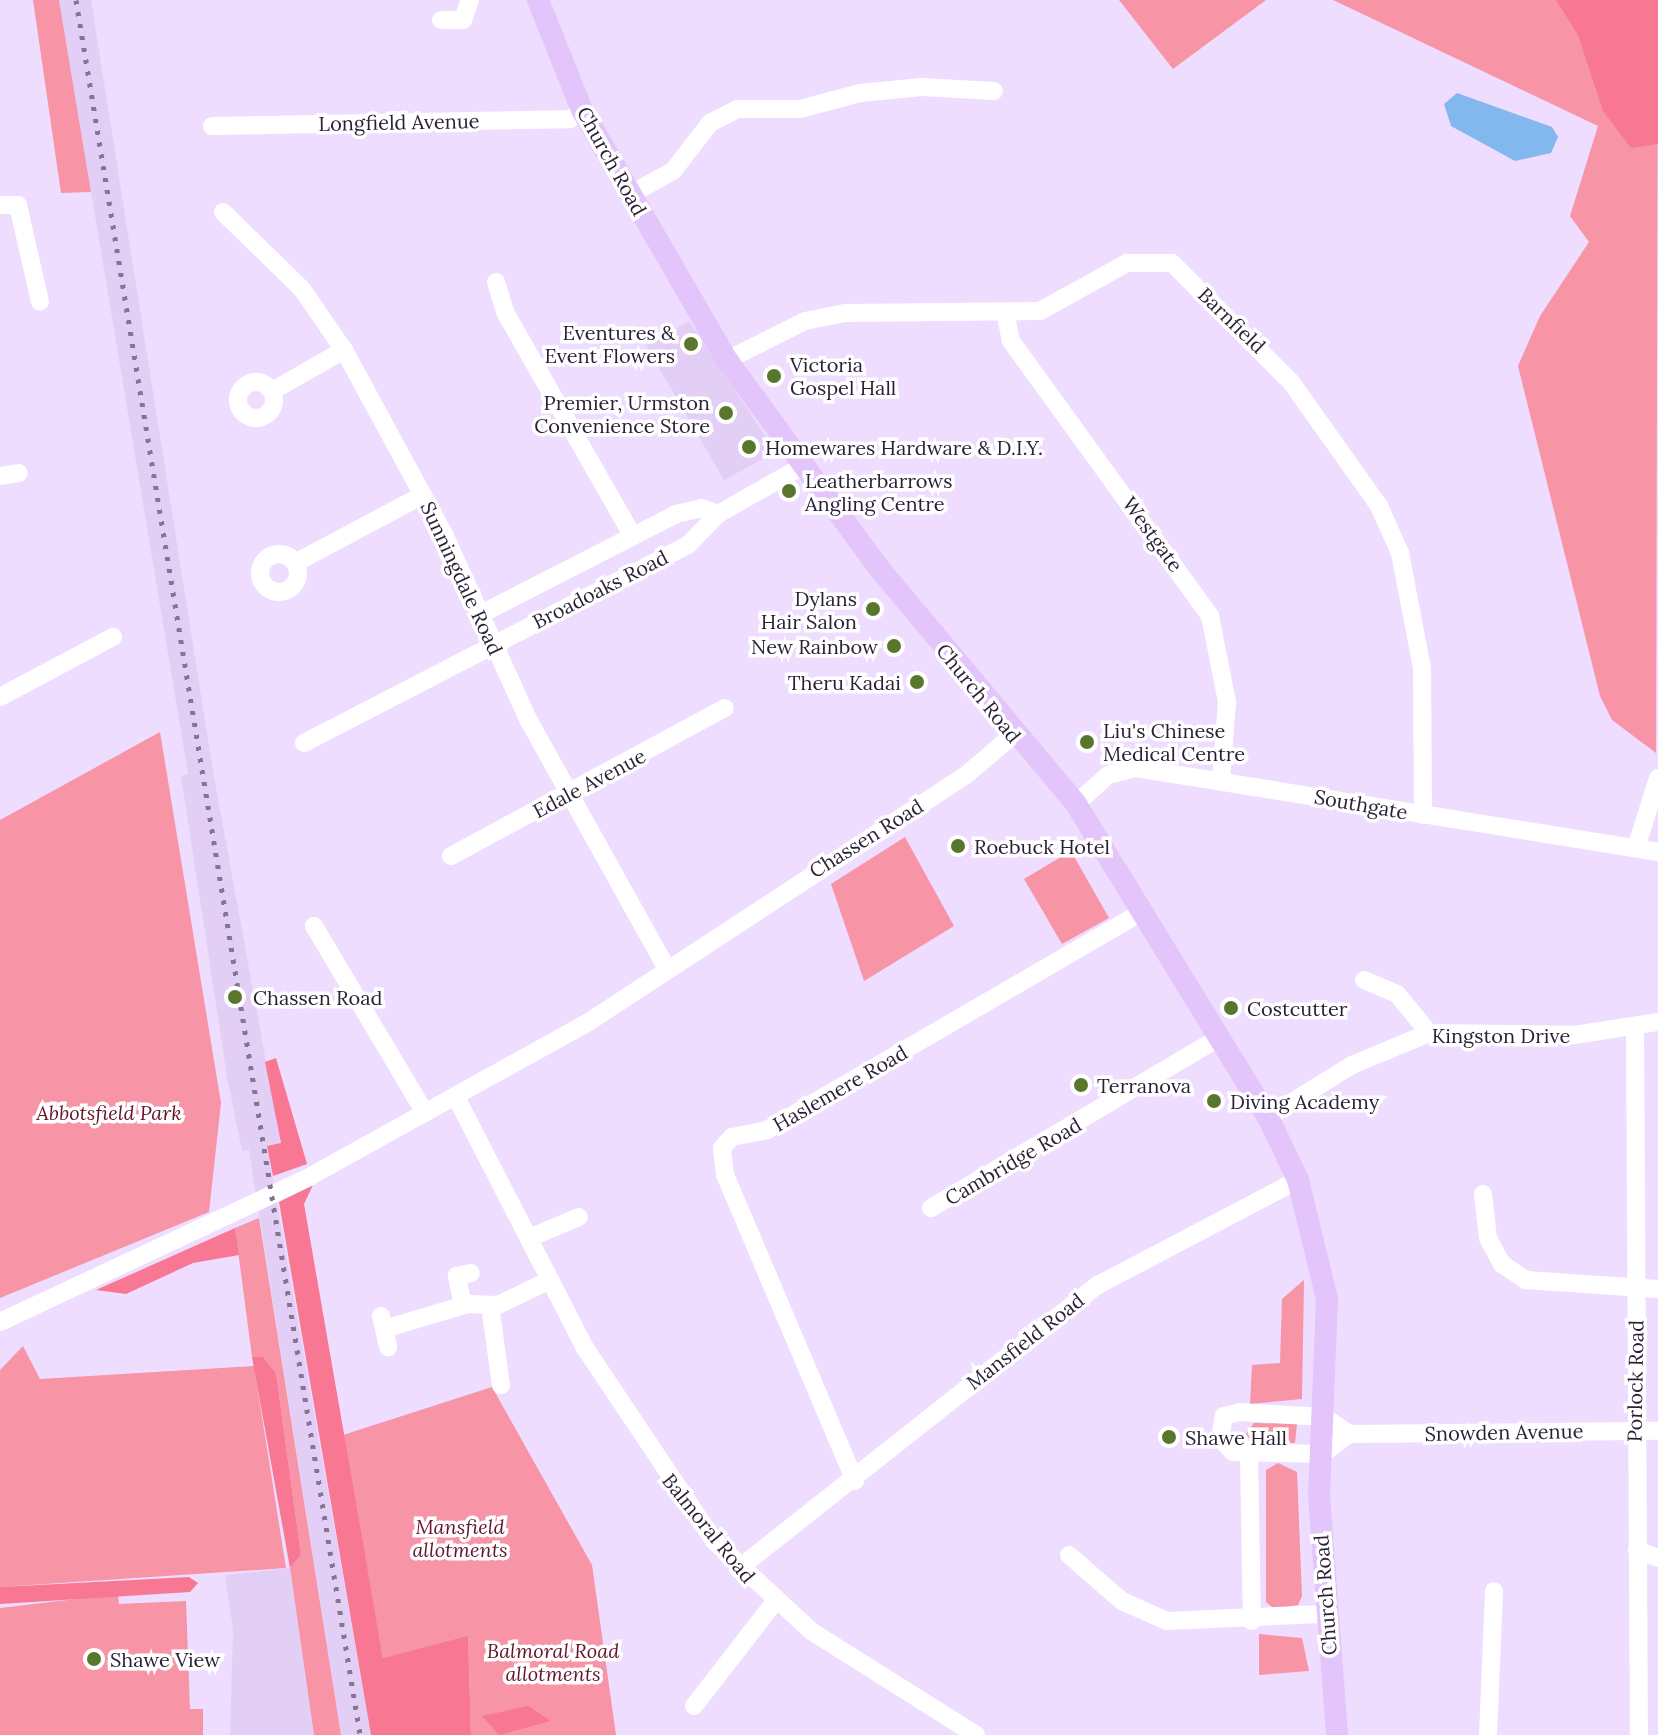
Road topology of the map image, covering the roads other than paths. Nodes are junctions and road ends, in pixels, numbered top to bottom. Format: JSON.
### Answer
{"nodes":[{"id":1,"x":470,"y":0,"type":"edge"},
{"id":2,"x":538,"y":0,"type":"edge"},
{"id":3,"x":441,"y":20,"type":"dead end"},
{"id":4,"x":997,"y":92,"type":"dead end"},
{"id":5,"x":582,"y":110,"type":"junction"},
{"id":6,"x":212,"y":126,"type":"dead end"},
{"id":7,"x":631,"y":194,"type":"junction"},
{"id":8,"x":9,"y":205,"type":"edge"},
{"id":9,"x":223,"y":212,"type":"dead end"},
{"id":10,"x":496,"y":282,"type":"dead end"},
{"id":11,"x":40,"y":302,"type":"dead end"},
{"id":12,"x":1006,"y":316,"type":"junction"},
{"id":13,"x":344,"y":350,"type":"junction"},
{"id":14,"x":727,"y":360,"type":"junction"},
{"id":15,"x":272,"y":391,"type":"dead end"},
{"id":16,"x":801,"y":467,"type":"junction"},
{"id":17,"x":423,"y":495,"type":"junction"},
{"id":18,"x":718,"y":514,"type":"junction"},
{"id":19,"x":632,"y":535,"type":"junction"},
{"id":20,"x":295,"y":563,"type":"dead end"},
{"id":21,"x":481,"y":614,"type":"junction"},
{"id":22,"x":113,"y":637,"type":"dead end"},
{"id":23,"x":493,"y":643,"type":"junction"},
{"id":24,"x":0,"y":697,"type":"edge"},
{"id":25,"x":725,"y":708,"type":"dead end"},
{"id":26,"x":1012,"y":736,"type":"junction"},
{"id":27,"x":304,"y":743,"type":"dead end"},
{"id":28,"x":1658,"y":778,"type":"edge"},
{"id":29,"x":1221,"y":780,"type":"junction"},
{"id":30,"x":570,"y":794,"type":"junction"},
{"id":31,"x":1076,"y":804,"type":"junction"},
{"id":32,"x":1423,"y":815,"type":"junction"},
{"id":33,"x":1636,"y":848,"type":"junction"},
{"id":34,"x":1658,"y":852,"type":"edge"},
{"id":35,"x":451,"y":856,"type":"dead end"},
{"id":36,"x":1143,"y":911,"type":"junction"},
{"id":37,"x":314,"y":926,"type":"dead end"},
{"id":38,"x":667,"y":969,"type":"junction"},
{"id":39,"x":1364,"y":980,"type":"dead end"},
{"id":40,"x":1658,"y":1022,"type":"edge"},
{"id":41,"x":1635,"y":1026,"type":"junction"},
{"id":42,"x":1429,"y":1033,"type":"junction"},
{"id":43,"x":1218,"y":1038,"type":"junction"},
{"id":44,"x":456,"y":1097,"type":"junction"},
{"id":45,"x":425,"y":1113,"type":"junction"},
{"id":46,"x":1268,"y":1117,"type":"junction"},
{"id":47,"x":1298,"y":1180,"type":"junction"},
{"id":48,"x":1483,"y":1194,"type":"dead end"},
{"id":49,"x":931,"y":1208,"type":"dead end"},
{"id":50,"x":579,"y":1217,"type":"dead end"},
{"id":51,"x":529,"y":1238,"type":"junction"},
{"id":52,"x":471,"y":1273,"type":"dead end"},
{"id":53,"x":548,"y":1281,"type":"junction"},
{"id":54,"x":1636,"y":1289,"type":"junction"},
{"id":55,"x":1658,"y":1289,"type":"edge"},
{"id":56,"x":463,"y":1305,"type":"junction"},
{"id":57,"x":490,"y":1306,"type":"junction"},
{"id":58,"x":0,"y":1322,"type":"edge"},
{"id":59,"x":384,"y":1331,"type":"dead end"},
{"id":60,"x":501,"y":1385,"type":"dead end"},
{"id":61,"x":1324,"y":1417,"type":"junction"},
{"id":62,"x":1634,"y":1430,"type":"junction"},
{"id":63,"x":1658,"y":1431,"type":"edge"},
{"id":64,"x":1349,"y":1434,"type":"junction"},
{"id":65,"x":1249,"y":1454,"type":"junction"},
{"id":66,"x":1322,"y":1454,"type":"junction"},
{"id":67,"x":855,"y":1481,"type":"junction"},
{"id":68,"x":1637,"y":1550,"type":"junction"},
{"id":69,"x":1069,"y":1555,"type":"dead end"},
{"id":70,"x":1658,"y":1558,"type":"edge"},
{"id":71,"x":738,"y":1569,"type":"junction"},
{"id":72,"x":1494,"y":1591,"type":"dead end"},
{"id":73,"x":774,"y":1603,"type":"junction"},
{"id":74,"x":1324,"y":1614,"type":"junction"},
{"id":75,"x":1252,"y":1621,"type":"junction"},
{"id":76,"x":694,"y":1706,"type":"dead end"},
{"id":77,"x":976,"y":1735,"type":"edge"},
{"id":78,"x":1337,"y":1735,"type":"edge"},
{"id":79,"x":1488,"y":1735,"type":"edge"},
{"id":80,"x":1639,"y":1735,"type":"edge"}],
"edges":[{"from":1,"to":3,"type":"street"},
{"from":2,"to":5,"type":"main road","name":"Church Road"},
{"from":4,"to":7,"type":"street"},
{"from":5,"to":6,"type":"street","name":"Longfield Avenue"},
{"from":5,"to":7,"type":"main road","name":"Church Road"},
{"from":7,"to":14,"type":"main road","name":"Church Road"},
{"from":8,"to":11,"type":"street"},
{"from":9,"to":13,"type":"street","name":"Sunningdale Road"},
{"from":10,"to":19,"type":"street"},
{"from":12,"to":14,"type":"street","name":"Barnfield"},
{"from":12,"to":29,"type":"street","name":"Westgate"},
{"from":12,"to":32,"type":"street","name":"Barnfield"},
{"from":13,"to":15,"type":"street"},
{"from":13,"to":17,"type":"street","name":"Sunningdale Road"},
{"from":14,"to":16,"type":"main road","name":"Church Road"},
{"from":16,"to":18,"type":"street","name":"Broadoaks Road"},
{"from":16,"to":26,"type":"main road","name":"Church Road"},
{"from":17,"to":20,"type":"street"},
{"from":17,"to":21,"type":"street","name":"Sunningdale Road"},
{"from":18,"to":19,"type":"street","name":"Broadoaks Road"},
{"from":18,"to":23,"type":"street","name":"Broadoaks Road"},
{"from":19,"to":21,"type":"street","name":"Broadoaks Road"},
{"from":21,"to":23,"type":"street","name":"Sunningdale Road"},
{"from":22,"to":24,"type":"street"},
{"from":23,"to":27,"type":"street","name":"Broadoaks Road"},
{"from":23,"to":30,"type":"street","name":"Sunningdale Road"},
{"from":25,"to":30,"type":"street","name":"Edale Avenue"},
{"from":26,"to":31,"type":"main road","name":"Church Road"},
{"from":26,"to":38,"type":"street","name":"Chassen Road"},
{"from":28,"to":33,"type":"street"},
{"from":29,"to":31,"type":"street","name":"Southgate"},
{"from":29,"to":32,"type":"street","name":"Southgate"},
{"from":30,"to":35,"type":"street","name":"Edale Avenue"},
{"from":30,"to":38,"type":"street","name":"Sunningdale Road"},
{"from":31,"to":36,"type":"main road","name":"Church Road"},
{"from":32,"to":33,"type":"street","name":"Southgate"},
{"from":33,"to":34,"type":"street","name":"Southgate"},
{"from":36,"to":43,"type":"main road","name":"Church Road"},
{"from":36,"to":67,"type":"street","name":"Haslemere Road"},
{"from":37,"to":45,"type":"street"},
{"from":38,"to":44,"type":"street","name":"Chassen Road"},
{"from":39,"to":42,"type":"street"},
{"from":40,"to":41,"type":"street","name":"Kingston Drive"},
{"from":41,"to":42,"type":"street","name":"Kingston Drive"},
{"from":41,"to":54,"type":"street","name":"Porlock Road"},
{"from":42,"to":46,"type":"street","name":"Kingston Drive"},
{"from":43,"to":46,"type":"main road","name":"Church Road"},
{"from":43,"to":49,"type":"street","name":"Cambridge Road"},
{"from":44,"to":45,"type":"street","name":"Chassen Road"},
{"from":44,"to":51,"type":"street","name":"Balmoral Road"},
{"from":45,"to":58,"type":"street","name":"Chassen Road"},
{"from":46,"to":47,"type":"main road","name":"Church Road"},
{"from":47,"to":61,"type":"main road","name":"Church Road"},
{"from":47,"to":67,"type":"street","name":"Mansfield Road"},
{"from":48,"to":54,"type":"street"},
{"from":50,"to":51,"type":"street"},
{"from":51,"to":53,"type":"street","name":"Balmoral Road"},
{"from":52,"to":56,"type":"street"},
{"from":53,"to":57,"type":"street"},
{"from":53,"to":71,"type":"street","name":"Balmoral Road"},
{"from":54,"to":55,"type":"street"},
{"from":54,"to":62,"type":"street","name":"Porlock Road"},
{"from":56,"to":57,"type":"street"},
{"from":56,"to":59,"type":"street"},
{"from":57,"to":60,"type":"street"},
{"from":61,"to":64,"type":"street"},
{"from":61,"to":65,"type":"street"},
{"from":61,"to":66,"type":"main road","name":"Church Road"},
{"from":62,"to":63,"type":"street","name":"Snowden Avenue"},
{"from":62,"to":64,"type":"street","name":"Snowden Avenue"},
{"from":62,"to":68,"type":"street","name":"Porlock Road"},
{"from":64,"to":66,"type":"street"},
{"from":65,"to":66,"type":"street"},
{"from":65,"to":75,"type":"street"},
{"from":66,"to":74,"type":"main road","name":"Church Road"},
{"from":67,"to":71,"type":"street","name":"Mansfield Road"},
{"from":68,"to":70,"type":"street"},
{"from":68,"to":80,"type":"street","name":"Porlock Road"},
{"from":69,"to":75,"type":"street"},
{"from":71,"to":73,"type":"street","name":"Balmoral Road"},
{"from":72,"to":79,"type":"street"},
{"from":73,"to":76,"type":"street"},
{"from":73,"to":77,"type":"street","name":"Balmoral Road"},
{"from":74,"to":75,"type":"street"},
{"from":74,"to":78,"type":"main road","name":"Church Road"}]}
